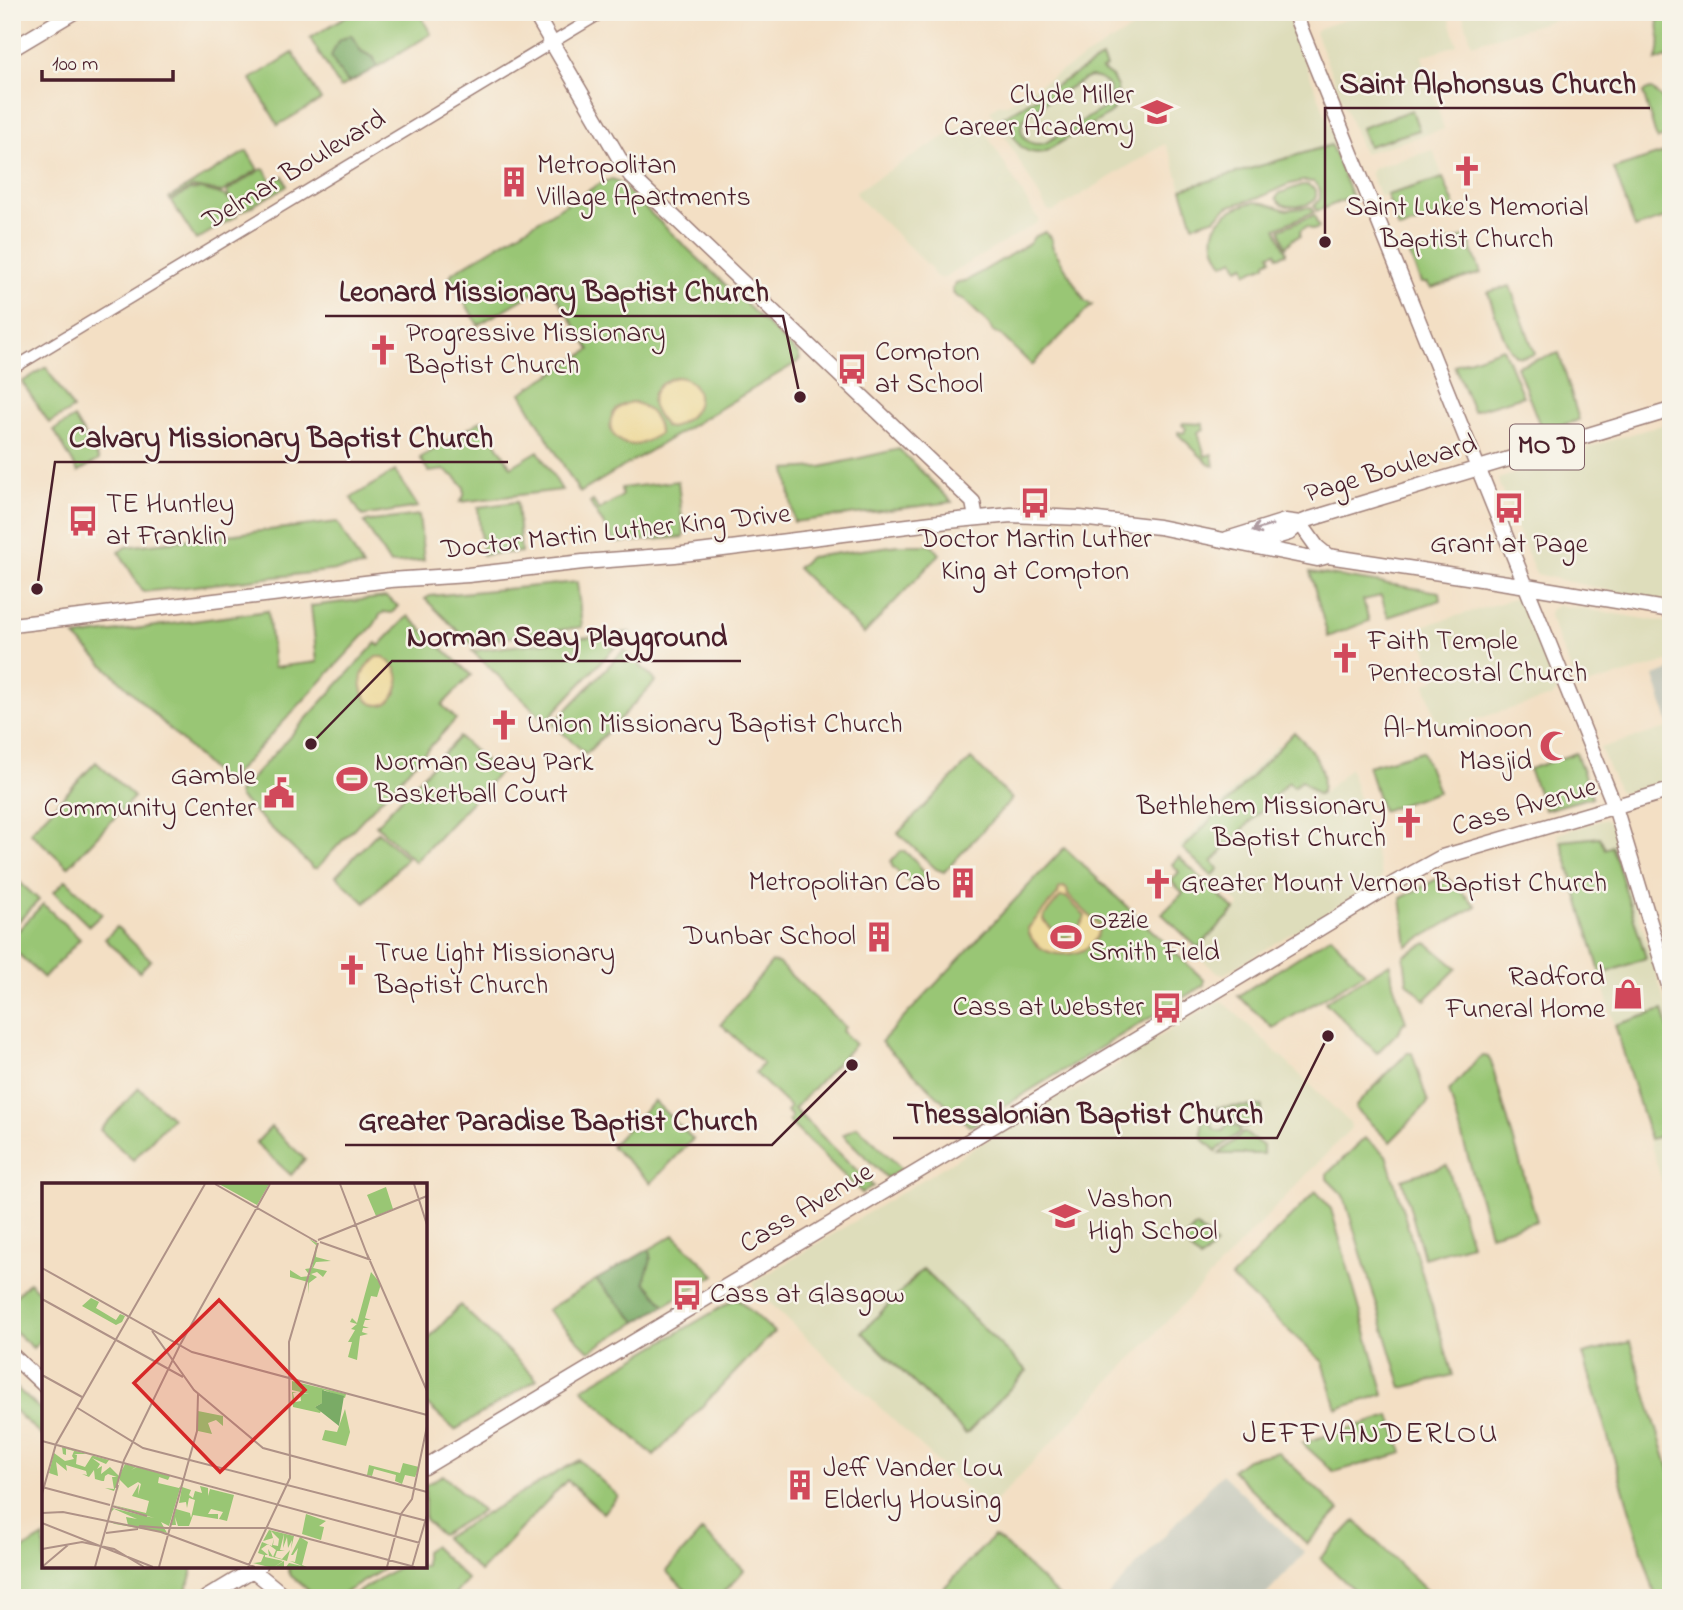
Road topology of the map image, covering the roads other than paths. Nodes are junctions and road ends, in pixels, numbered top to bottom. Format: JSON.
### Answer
{"nodes":[{"id":1,"x":74,"y":12,"type":"edge"},
{"id":2,"x":534,"y":12,"type":"edge"},
{"id":3,"x":603,"y":12,"type":"edge"},
{"id":4,"x":1294,"y":12,"type":"edge"},
{"id":5,"x":551,"y":43,"type":"junction"},
{"id":6,"x":12,"y":49,"type":"edge"},
{"id":7,"x":12,"y":369,"type":"edge"},
{"id":8,"x":1671,"y":410,"type":"edge"},
{"id":9,"x":1478,"y":468,"type":"junction"},
{"id":10,"x":976,"y":517,"type":"junction"},
{"id":11,"x":1300,"y":523,"type":"junction"},
{"id":12,"x":1225,"y":540,"type":"junction"},
{"id":13,"x":1249,"y":545,"type":"junction"},
{"id":14,"x":1328,"y":556,"type":"junction"},
{"id":15,"x":1527,"y":586,"type":"junction"},
{"id":16,"x":1671,"y":610,"type":"edge"},
{"id":17,"x":12,"y":625,"type":"edge"},
{"id":18,"x":1671,"y":790,"type":"edge"},
{"id":19,"x":1615,"y":807,"type":"junction"},
{"id":20,"x":1671,"y":992,"type":"edge"},
{"id":21,"x":12,"y":1355,"type":"edge"},
{"id":22,"x":42,"y":1383,"type":"edge"},
{"id":23,"x":427,"y":1466,"type":"edge"},
{"id":24,"x":253,"y":1568,"type":"edge"},
{"id":25,"x":206,"y":1598,"type":"edge"},
{"id":26,"x":287,"y":1598,"type":"edge"}],
"edges":[{"from":1,"to":6,"type":"main road"},
{"from":2,"to":5,"type":"main road"},
{"from":3,"to":5,"type":"street","name":"Delmar Boulevard"},
{"from":4,"to":9,"type":"main road"},
{"from":5,"to":7,"type":"street","name":"Delmar Boulevard"},
{"from":5,"to":10,"type":"main road"},
{"from":8,"to":9,"type":"main road","name":"Page Boulevard","number":"MO D"},
{"from":9,"to":11,"type":"main road","name":"Page Boulevard","number":"MO D"},
{"from":9,"to":15,"type":"main road"},
{"from":10,"to":12,"type":"main road","name":"Doctor Martin Luther King Drive","number":"MO D"},
{"from":10,"to":17,"type":"main road","name":"Doctor Martin Luther King Drive","number":"MO D"},
{"from":11,"to":12,"type":"main road","name":"Doctor Martin Luther King Drive","number":"MO D","one_way":true},
{"from":11,"to":13,"type":"main road","name":"Page Boulevard","number":"MO D"},
{"from":11,"to":14,"type":"main road"},
{"from":12,"to":13,"type":"main road","name":"Doctor Martin Luther King Drive","number":"MO D"},
{"from":13,"to":14,"type":"main road","name":"Doctor Martin Luther King Drive"},
{"from":14,"to":15,"type":"main road","name":"Doctor Martin Luther King Drive"},
{"from":15,"to":16,"type":"main road","name":"Doctor Martin Luther King Drive"},
{"from":15,"to":19,"type":"main road"},
{"from":18,"to":19,"type":"main road","name":"Cass Avenue"},
{"from":19,"to":20,"type":"main road"},
{"from":19,"to":23,"type":"main road","name":"Cass Avenue"},
{"from":21,"to":22,"type":"main road"},
{"from":24,"to":25,"type":"main road"},
{"from":24,"to":26,"type":"main road"}]}
